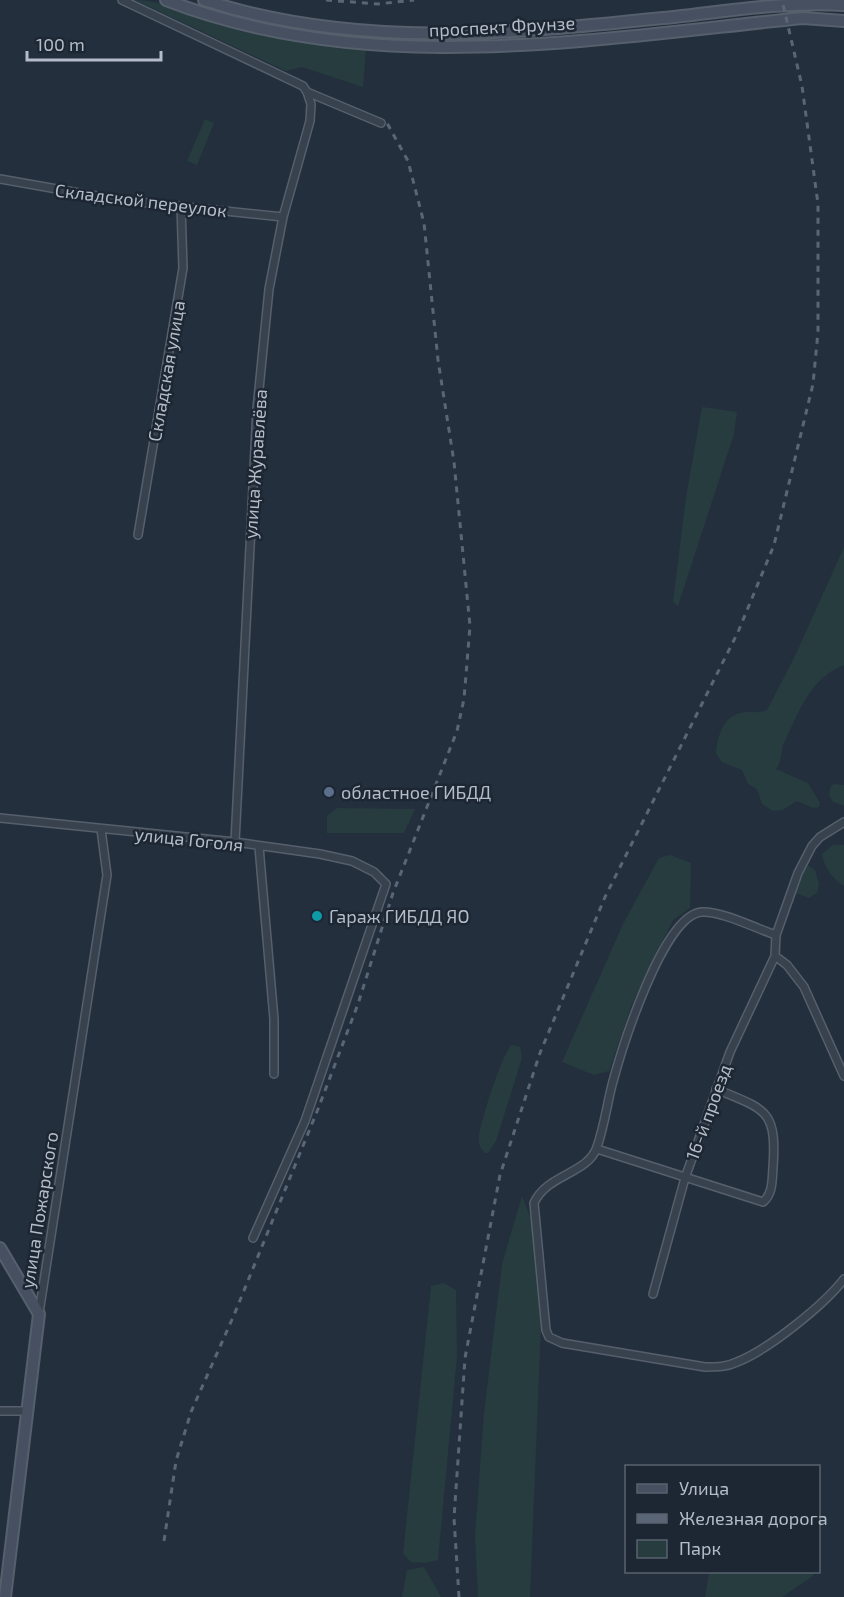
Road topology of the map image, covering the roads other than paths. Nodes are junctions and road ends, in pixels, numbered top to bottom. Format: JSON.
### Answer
{"nodes":[{"id":1,"x":122,"y":0,"type":"edge"},
{"id":2,"x":166,"y":0,"type":"edge"},
{"id":3,"x":204,"y":0,"type":"edge"},
{"id":4,"x":844,"y":5,"type":"edge"},
{"id":5,"x":844,"y":21,"type":"edge"},
{"id":6,"x":307,"y":92,"type":"junction"},
{"id":7,"x":381,"y":123,"type":"dead end"},
{"id":8,"x":0,"y":179,"type":"edge"},
{"id":9,"x":181,"y":206,"type":"junction"},
{"id":10,"x":283,"y":217,"type":"junction"},
{"id":11,"x":138,"y":535,"type":"dead end"},
{"id":12,"x":0,"y":818,"type":"edge"},
{"id":13,"x":844,"y":822,"type":"edge"},
{"id":14,"x":101,"y":829,"type":"junction"},
{"id":15,"x":235,"y":842,"type":"junction"},
{"id":16,"x":259,"y":847,"type":"junction"},
{"id":17,"x":776,"y":935,"type":"junction"},
{"id":18,"x":775,"y":956,"type":"junction"},
{"id":19,"x":274,"y":1074,"type":"dead end"},
{"id":20,"x":844,"y":1076,"type":"edge"},
{"id":21,"x":716,"y":1089,"type":"junction"},
{"id":22,"x":597,"y":1149,"type":"junction"},
{"id":23,"x":685,"y":1178,"type":"junction"},
{"id":24,"x":253,"y":1238,"type":"dead end"},
{"id":25,"x":0,"y":1248,"type":"edge"},
{"id":26,"x":844,"y":1279,"type":"edge"},
{"id":27,"x":653,"y":1294,"type":"dead end"},
{"id":28,"x":39,"y":1314,"type":"junction"},
{"id":29,"x":0,"y":1411,"type":"edge"},
{"id":30,"x":27,"y":1411,"type":"junction"},
{"id":31,"x":5,"y":1597,"type":"edge"}],
"edges":[{"from":1,"to":6,"type":"street"},
{"from":2,"to":5,"type":"main road","name":"проспект Фрунзе"},
{"from":3,"to":4,"type":"main road","name":"проспект Фрунзе"},
{"from":6,"to":7,"type":"street"},
{"from":6,"to":10,"type":"street","name":"улица Журавлёва"},
{"from":8,"to":9,"type":"street","name":"Складской переулок"},
{"from":9,"to":10,"type":"street","name":"Складской переулок"},
{"from":9,"to":11,"type":"street","name":"Складская улица"},
{"from":10,"to":15,"type":"street","name":"улица Журавлёва"},
{"from":12,"to":14,"type":"street","name":"улица Гоголя"},
{"from":13,"to":17,"type":"street","name":"16-й проезд"},
{"from":14,"to":15,"type":"street","name":"улица Гоголя"},
{"from":14,"to":28,"type":"street","name":"улица Пожарского"},
{"from":15,"to":16,"type":"street","name":"улица Гоголя"},
{"from":16,"to":19,"type":"street"},
{"from":16,"to":24,"type":"street","name":"улица Гоголя"},
{"from":17,"to":18,"type":"street","name":"16-й проезд"},
{"from":17,"to":22,"type":"street"},
{"from":18,"to":20,"type":"street"},
{"from":18,"to":21,"type":"street","name":"16-й проезд"},
{"from":21,"to":23,"type":"street","name":"16-й проезд"},
{"from":21,"to":23,"type":"street"},
{"from":22,"to":23,"type":"street"},
{"from":22,"to":26,"type":"street"},
{"from":23,"to":27,"type":"street","name":"16-й проезд"},
{"from":25,"to":28,"type":"main road"},
{"from":28,"to":30,"type":"main road","name":"улица Пожарского"},
{"from":29,"to":30,"type":"street"},
{"from":30,"to":31,"type":"main road","name":"улица Пожарского"}]}
